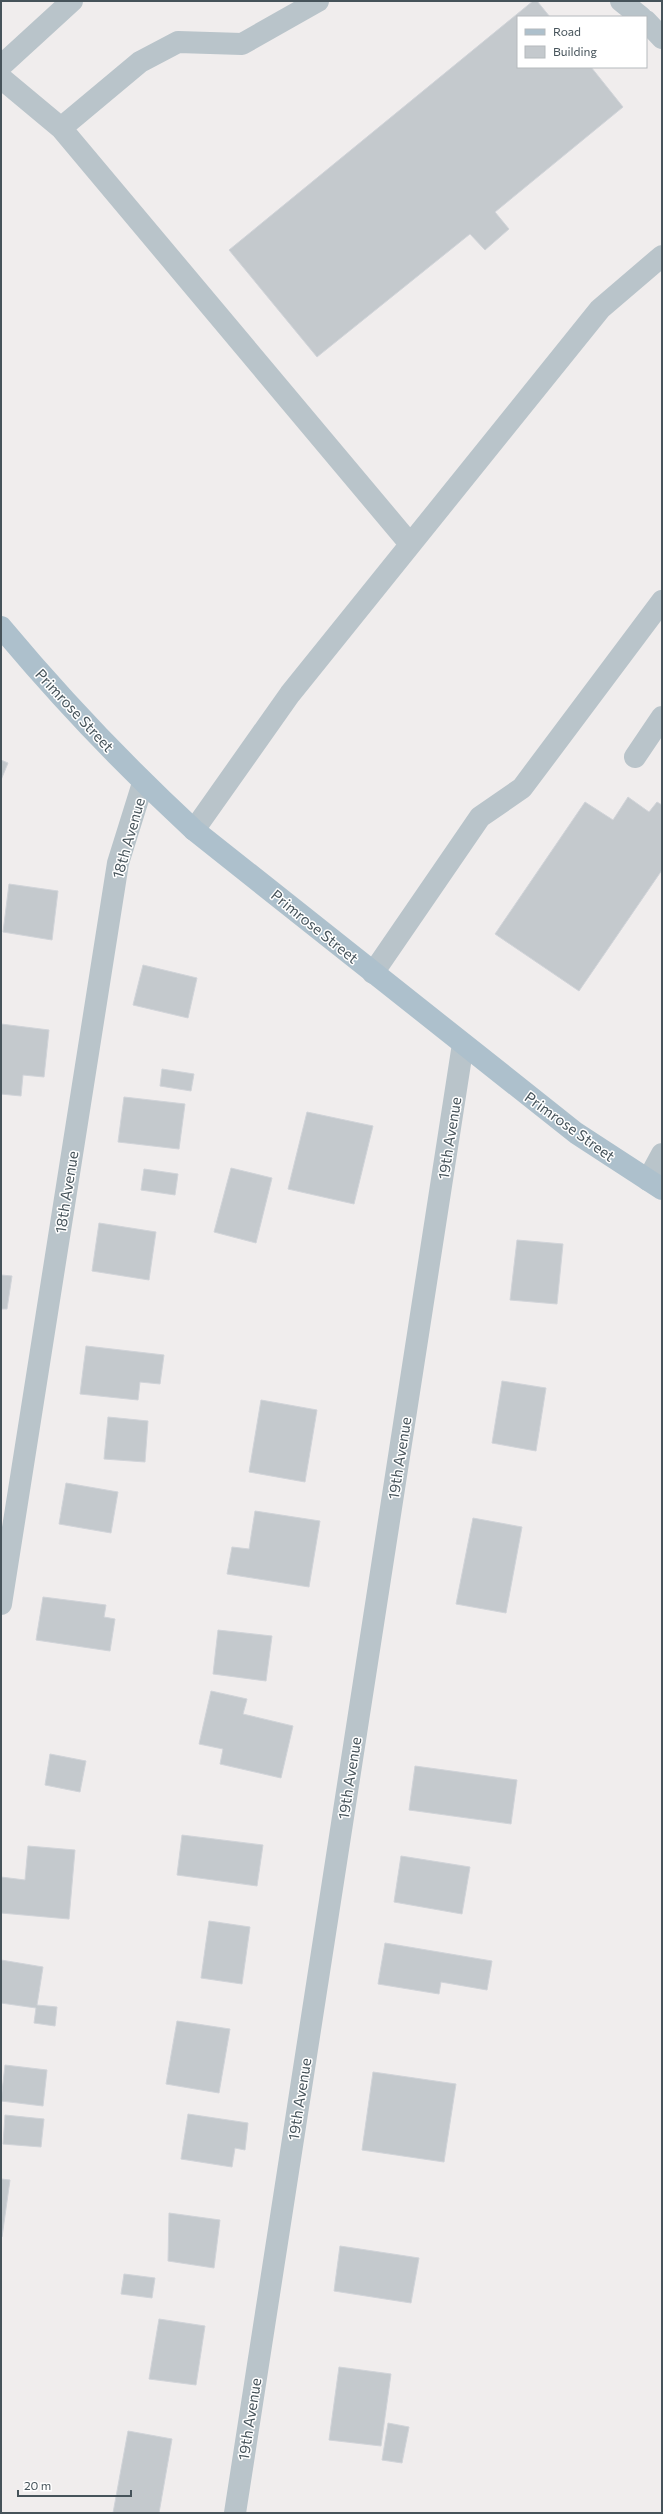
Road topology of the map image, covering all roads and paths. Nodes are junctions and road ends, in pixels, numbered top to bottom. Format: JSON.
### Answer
{"nodes":[{"id":1,"x":72,"y":1,"type":"edge"},
{"id":2,"x":318,"y":1,"type":"edge"},
{"id":3,"x":621,"y":1,"type":"edge"},
{"id":4,"x":640,"y":16,"type":"edge"},
{"id":5,"x":647,"y":22,"type":"edge"},
{"id":6,"x":662,"y":38,"type":"edge"},
{"id":7,"x":1,"y":66,"type":"edge"},
{"id":8,"x":1,"y":78,"type":"edge"},
{"id":9,"x":61,"y":128,"type":"junction"},
{"id":10,"x":662,"y":256,"type":"edge"},
{"id":11,"x":410,"y":544,"type":"junction"},
{"id":12,"x":662,"y":602,"type":"edge"},
{"id":13,"x":1,"y":627,"type":"edge"},
{"id":14,"x":662,"y":717,"type":"edge"},
{"id":15,"x":635,"y":757,"type":"dead end"},
{"id":16,"x":143,"y":783,"type":"junction"},
{"id":17,"x":194,"y":830,"type":"junction"},
{"id":18,"x":373,"y":972,"type":"junction"},
{"id":19,"x":463,"y":1044,"type":"junction"},
{"id":20,"x":662,"y":1154,"type":"edge"},
{"id":21,"x":655,"y":1184,"type":"edge"},
{"id":22,"x":1,"y":1604,"type":"edge"},
{"id":23,"x":235,"y":2513,"type":"edge"}],
"edges":[{"from":1,"to":7,"type":"street"},
{"from":2,"to":9,"type":"street"},
{"from":3,"to":4,"type":"street"},
{"from":5,"to":6,"type":"street"},
{"from":8,"to":9,"type":"street"},
{"from":9,"to":11,"type":"street"},
{"from":10,"to":11,"type":"street"},
{"from":11,"to":17,"type":"street"},
{"from":12,"to":18,"type":"street"},
{"from":13,"to":16,"type":"main road","name":"Primrose Street"},
{"from":14,"to":15,"type":"street"},
{"from":16,"to":17,"type":"main road","name":"Primrose Street"},
{"from":16,"to":22,"type":"street","name":"18th Avenue"},
{"from":17,"to":18,"type":"main road","name":"Primrose Street"},
{"from":18,"to":19,"type":"main road","name":"Primrose Street"},
{"from":19,"to":21,"type":"main road","name":"Primrose Street"},
{"from":19,"to":23,"type":"street","name":"19th Avenue"},
{"from":20,"to":21,"type":"street"}]}
